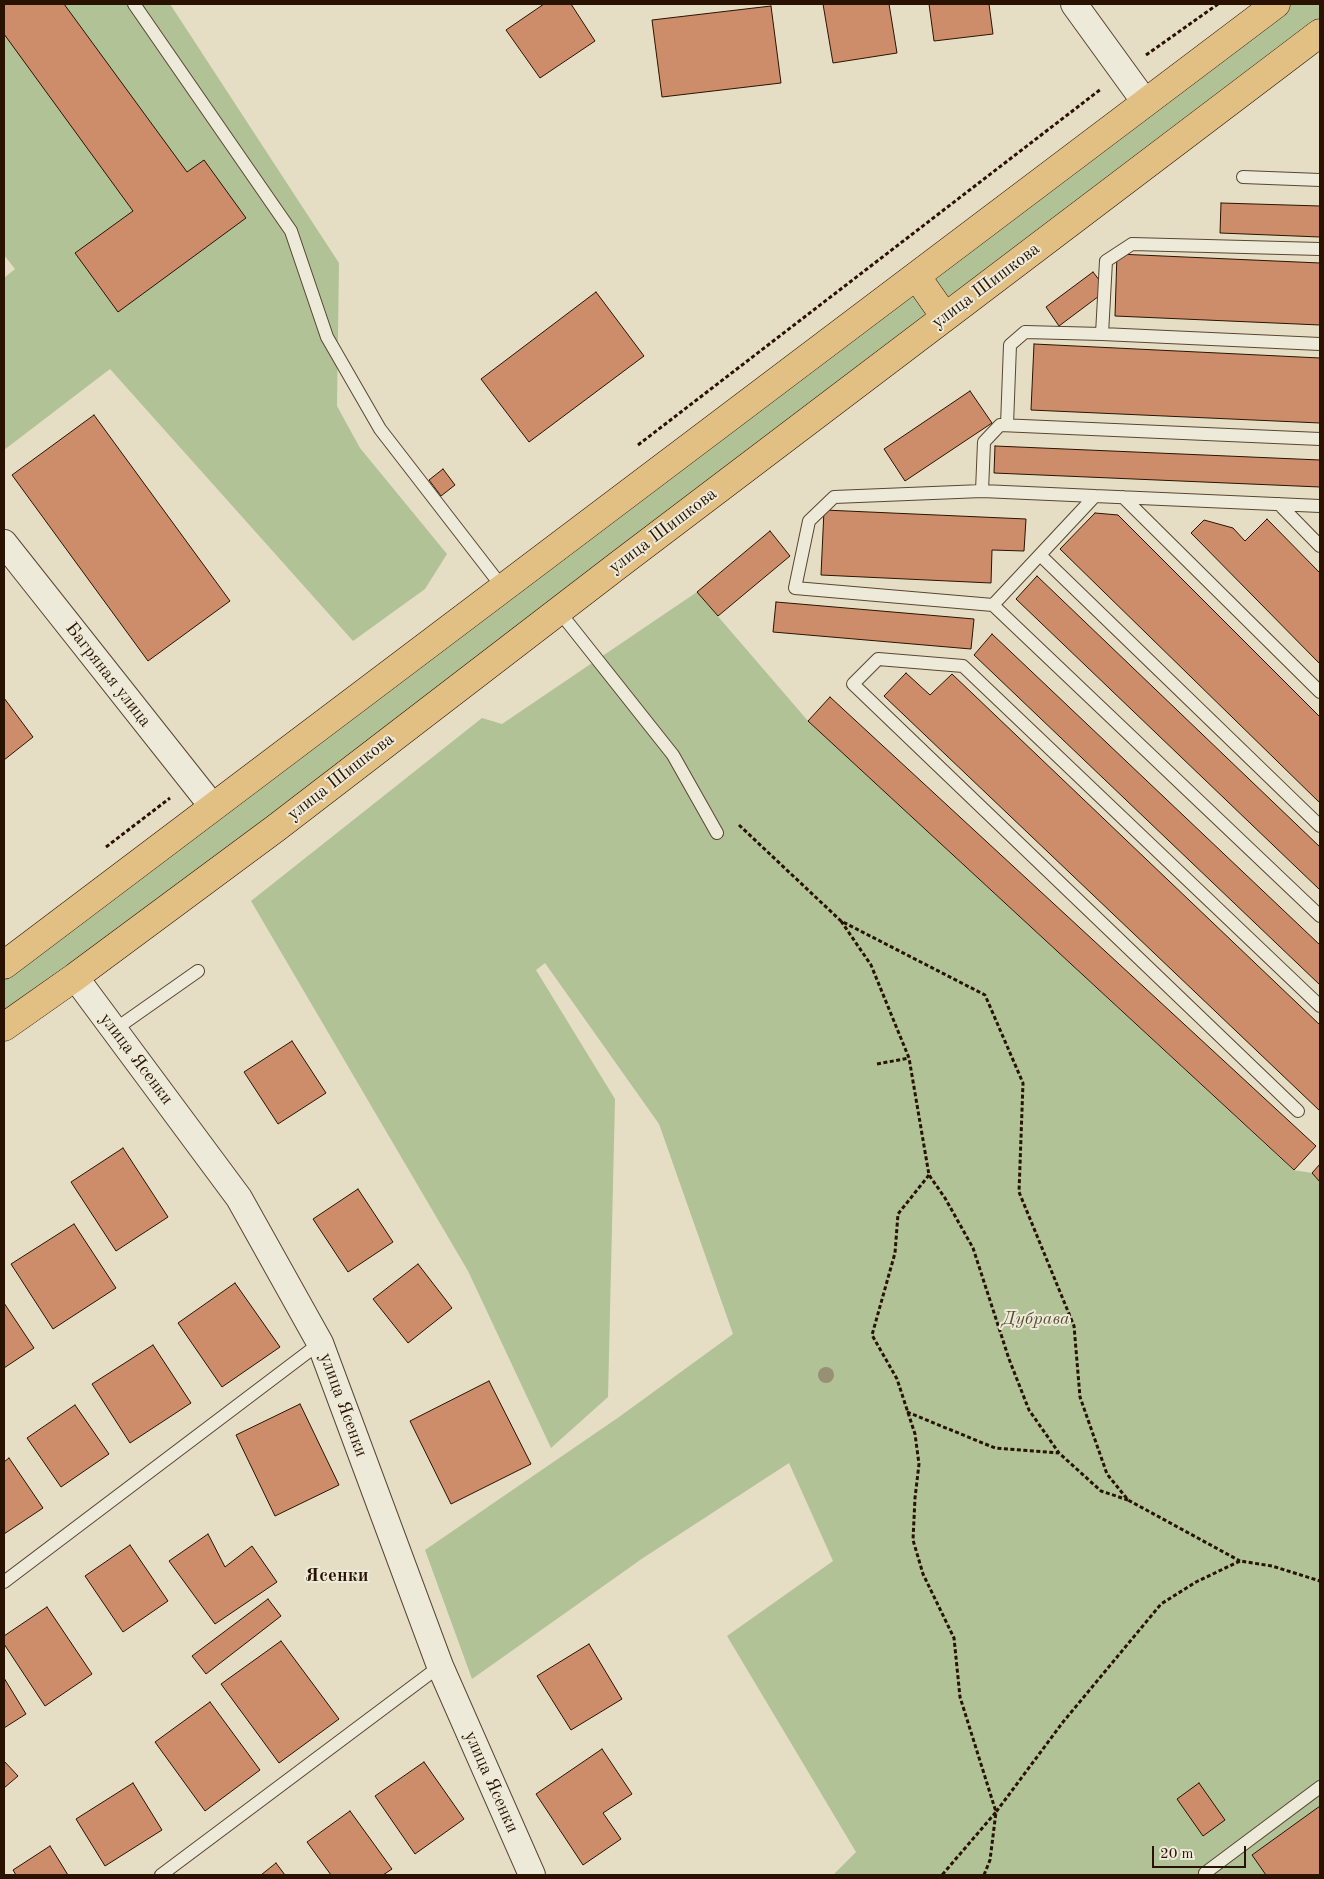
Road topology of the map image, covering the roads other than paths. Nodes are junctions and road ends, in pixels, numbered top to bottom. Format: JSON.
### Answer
{"nodes":[{"id":1,"x":134,"y":4,"type":"edge"},
{"id":2,"x":1074,"y":4,"type":"edge"},
{"id":3,"x":1276,"y":4,"type":"edge"},
{"id":4,"x":1320,"y":33,"type":"edge"},
{"id":5,"x":1145,"y":102,"type":"junction"},
{"id":6,"x":1243,"y":177,"type":"dead end"},
{"id":7,"x":1320,"y":180,"type":"edge"},
{"id":8,"x":1320,"y":249,"type":"edge"},
{"id":9,"x":917,"y":277,"type":"junction"},
{"id":10,"x":945,"y":317,"type":"junction"},
{"id":11,"x":1102,"y":334,"type":"junction"},
{"id":12,"x":1320,"y":344,"type":"edge"},
{"id":13,"x":1007,"y":425,"type":"junction"},
{"id":14,"x":1320,"y":439,"type":"edge"},
{"id":15,"x":982,"y":490,"type":"junction"},
{"id":16,"x":1095,"y":496,"type":"junction"},
{"id":17,"x":1123,"y":497,"type":"junction"},
{"id":18,"x":1279,"y":504,"type":"junction"},
{"id":19,"x":1320,"y":506,"type":"edge"},
{"id":20,"x":4,"y":543,"type":"edge"},
{"id":21,"x":1320,"y":546,"type":"edge"},
{"id":22,"x":1040,"y":555,"type":"junction"},
{"id":23,"x":504,"y":588,"type":"junction"},
{"id":24,"x":993,"y":606,"type":"junction"},
{"id":25,"x":558,"y":610,"type":"junction"},
{"id":26,"x":1320,"y":692,"type":"edge"},
{"id":27,"x":212,"y":807,"type":"junction"},
{"id":28,"x":1320,"y":826,"type":"edge"},
{"id":29,"x":717,"y":833,"type":"dead end"},
{"id":30,"x":1320,"y":916,"type":"edge"},
{"id":31,"x":4,"y":965,"type":"edge"},
{"id":32,"x":198,"y":971,"type":"dead end"},
{"id":33,"x":75,"y":977,"type":"junction"},
{"id":34,"x":1320,"y":1006,"type":"edge"},
{"id":35,"x":4,"y":1025,"type":"edge"},
{"id":36,"x":114,"y":1030,"type":"junction"},
{"id":37,"x":1298,"y":1111,"type":"dead end"},
{"id":38,"x":320,"y":1343,"type":"junction"},
{"id":39,"x":4,"y":1582,"type":"edge"},
{"id":40,"x":440,"y":1666,"type":"junction"},
{"id":41,"x":1320,"y":1787,"type":"edge"},
{"id":42,"x":1205,"y":1873,"type":"dead end"},
{"id":43,"x":161,"y":1875,"type":"edge"},
{"id":44,"x":532,"y":1875,"type":"edge"}],
"edges":[{"from":1,"to":23,"type":"lane"},
{"from":2,"to":5,"type":"street"},
{"from":3,"to":5,"type":"main road"},
{"from":4,"to":10,"type":"main road","name":"улица Шишкова"},
{"from":5,"to":9,"type":"main road"},
{"from":6,"to":7,"type":"lane"},
{"from":8,"to":11,"type":"lane"},
{"from":9,"to":10,"type":"main road"},
{"from":9,"to":23,"type":"main road"},
{"from":10,"to":25,"type":"main road","name":"улица Шишкова"},
{"from":11,"to":12,"type":"lane"},
{"from":11,"to":13,"type":"lane"},
{"from":13,"to":14,"type":"lane"},
{"from":13,"to":15,"type":"lane"},
{"from":15,"to":16,"type":"lane"},
{"from":15,"to":24,"type":"lane"},
{"from":16,"to":17,"type":"lane"},
{"from":16,"to":22,"type":"lane"},
{"from":17,"to":18,"type":"lane"},
{"from":17,"to":26,"type":"lane"},
{"from":18,"to":19,"type":"lane"},
{"from":18,"to":21,"type":"lane"},
{"from":20,"to":27,"type":"street","name":"Багряная улица"},
{"from":22,"to":24,"type":"lane"},
{"from":22,"to":28,"type":"lane"},
{"from":23,"to":27,"type":"main road"},
{"from":24,"to":30,"type":"lane"},
{"from":25,"to":29,"type":"lane"},
{"from":25,"to":33,"type":"main road","name":"улица Шишкова"},
{"from":27,"to":31,"type":"main road"},
{"from":32,"to":36,"type":"lane"},
{"from":33,"to":35,"type":"main road","name":"улица Шишкова"},
{"from":33,"to":36,"type":"street","name":"улица Ясенки"},
{"from":34,"to":37,"type":"lane"},
{"from":36,"to":38,"type":"street","name":"улица Ясенки"},
{"from":38,"to":39,"type":"lane"},
{"from":38,"to":40,"type":"street","name":"улица Ясенки"},
{"from":40,"to":43,"type":"lane"},
{"from":40,"to":44,"type":"street","name":"улица Ясенки"},
{"from":41,"to":42,"type":"lane"}]}
